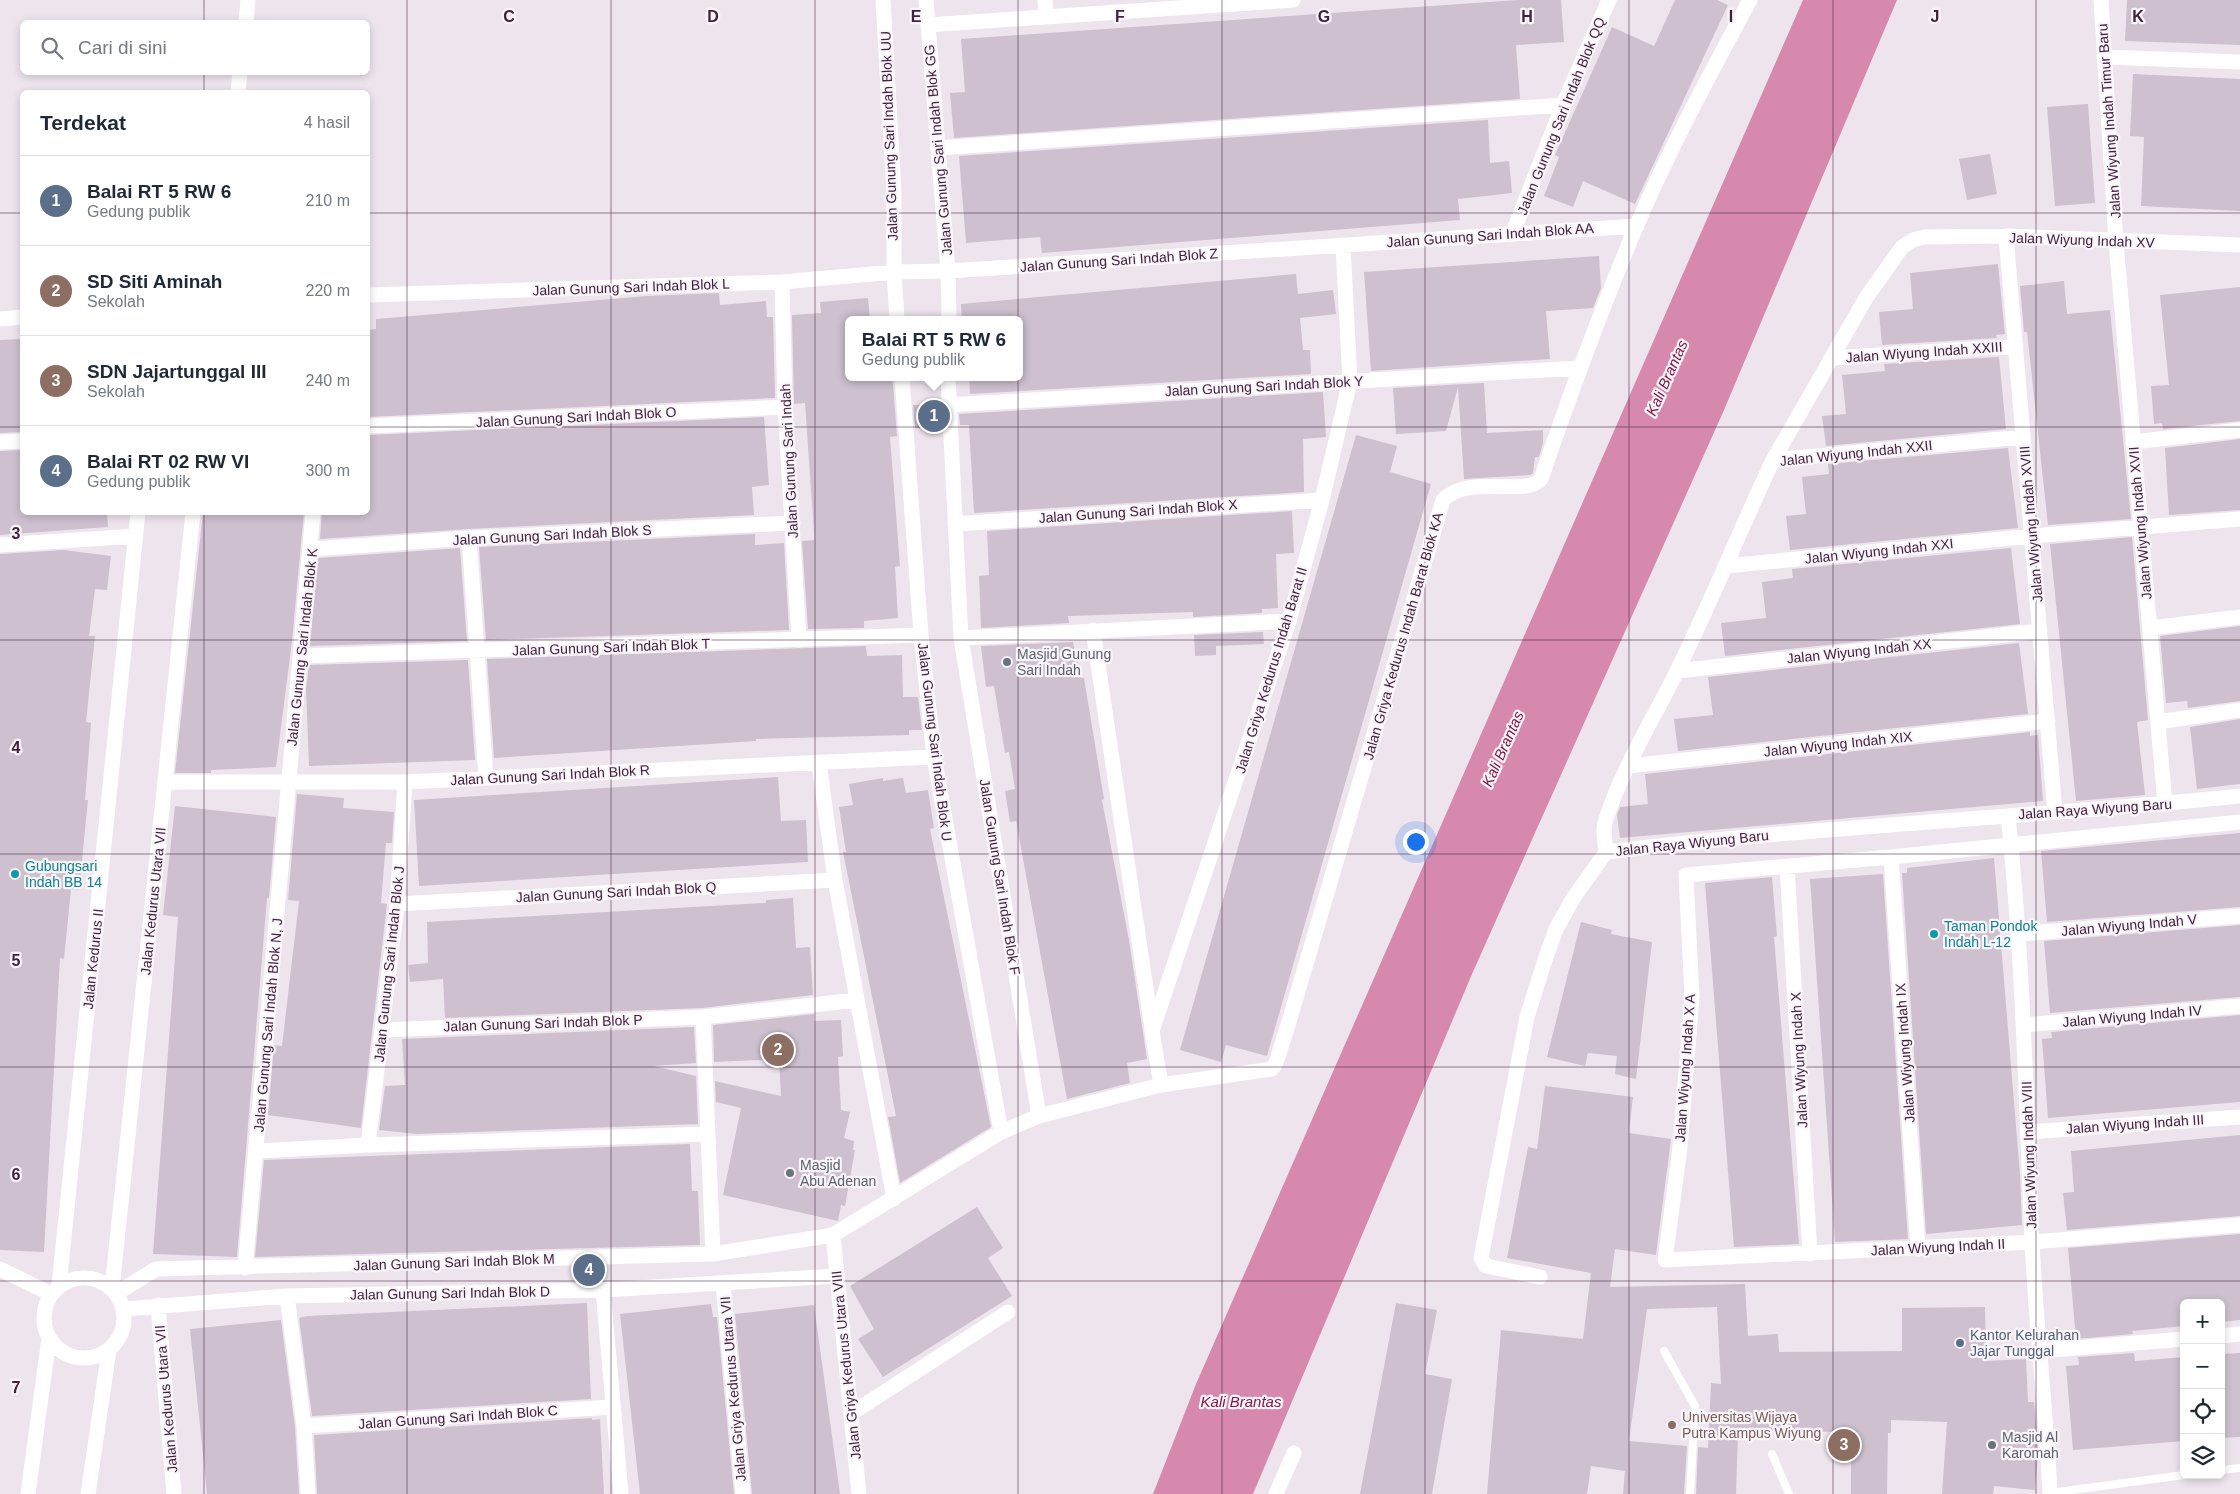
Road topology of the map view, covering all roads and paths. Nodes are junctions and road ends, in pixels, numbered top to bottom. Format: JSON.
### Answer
{"nodes":[{"id":1,"x":248,"y":0,"type":"edge"},
{"id":2,"x":883,"y":0,"type":"edge"},
{"id":3,"x":926,"y":0,"type":"edge"},
{"id":4,"x":1285,"y":0,"type":"edge"},
{"id":5,"x":1609,"y":0,"type":"edge"},
{"id":6,"x":1750,"y":0,"type":"edge"},
{"id":7,"x":2101,"y":0,"type":"edge"},
{"id":8,"x":1161,"y":4,"type":"edge"},
{"id":9,"x":1046,"y":8,"type":"edge"},
{"id":10,"x":246,"y":20,"type":"edge"},
{"id":11,"x":928,"y":25,"type":"junction"},
{"id":12,"x":2104,"y":57,"type":"junction"},
{"id":13,"x":2240,"y":62,"type":"edge"},
{"id":14,"x":240,"y":75,"type":"edge"},
{"id":15,"x":238,"y":90,"type":"edge"},
{"id":16,"x":1563,"y":105,"type":"junction"},
{"id":17,"x":938,"y":148,"type":"junction"},
{"id":18,"x":1637,"y":226,"type":"junction"},
{"id":19,"x":1513,"y":232,"type":"junction"},
{"id":20,"x":2006,"y":236,"type":"junction"},
{"id":21,"x":2116,"y":242,"type":"junction"},
{"id":22,"x":2240,"y":245,"type":"edge"},
{"id":23,"x":1343,"y":246,"type":"junction"},
{"id":24,"x":948,"y":271,"type":"junction"},
{"id":25,"x":894,"y":272,"type":"junction"},
{"id":26,"x":782,"y":282,"type":"junction"},
{"id":27,"x":370,"y":295,"type":"edge"},
{"id":28,"x":897,"y":316,"type":"edge"},
{"id":29,"x":949,"y":316,"type":"edge"},
{"id":30,"x":20,"y":317,"type":"edge"},
{"id":31,"x":0,"y":319,"type":"edge"},
{"id":32,"x":2016,"y":346,"type":"junction"},
{"id":33,"x":1833,"y":358,"type":"junction"},
{"id":34,"x":1579,"y":368,"type":"junction"},
{"id":35,"x":902,"y":381,"type":"edge"},
{"id":36,"x":948,"y":381,"type":"edge"},
{"id":37,"x":1350,"y":381,"type":"junction"},
{"id":38,"x":948,"y":405,"type":"junction"},
{"id":39,"x":785,"y":407,"type":"junction"},
{"id":40,"x":370,"y":426,"type":"edge"},
{"id":41,"x":2240,"y":430,"type":"edge"},
{"id":42,"x":2023,"y":437,"type":"junction"},
{"id":43,"x":20,"y":441,"type":"edge"},
{"id":44,"x":0,"y":442,"type":"edge"},
{"id":45,"x":2134,"y":442,"type":"junction"},
{"id":46,"x":1773,"y":460,"type":"junction"},
{"id":47,"x":1322,"y":500,"type":"junction"},
{"id":48,"x":138,"y":515,"type":"edge"},
{"id":49,"x":193,"y":515,"type":"edge"},
{"id":50,"x":313,"y":515,"type":"edge"},
{"id":51,"x":2240,"y":519,"type":"edge"},
{"id":52,"x":793,"y":523,"type":"junction"},
{"id":53,"x":955,"y":524,"type":"junction"},
{"id":54,"x":2141,"y":527,"type":"junction"},
{"id":55,"x":136,"y":536,"type":"junction"},
{"id":56,"x":2032,"y":536,"type":"junction"},
{"id":57,"x":469,"y":538,"type":"junction"},
{"id":58,"x":0,"y":545,"type":"edge"},
{"id":59,"x":312,"y":549,"type":"junction"},
{"id":60,"x":1726,"y":566,"type":"junction"},
{"id":61,"x":2240,"y":617,"type":"edge"},
{"id":62,"x":1289,"y":621,"type":"junction"},
{"id":63,"x":2150,"y":628,"type":"junction"},
{"id":64,"x":1093,"y":630,"type":"junction"},
{"id":65,"x":2040,"y":631,"type":"junction"},
{"id":66,"x":921,"y":635,"type":"junction"},
{"id":67,"x":961,"y":638,"type":"junction"},
{"id":68,"x":799,"y":640,"type":"junction"},
{"id":69,"x":476,"y":651,"type":"junction"},
{"id":70,"x":300,"y":656,"type":"junction"},
{"id":71,"x":1677,"y":671,"type":"junction"},
{"id":72,"x":2240,"y":710,"type":"edge"},
{"id":73,"x":2048,"y":722,"type":"junction"},
{"id":74,"x":2158,"y":722,"type":"junction"},
{"id":75,"x":934,"y":756,"type":"junction"},
{"id":76,"x":819,"y":763,"type":"junction"},
{"id":77,"x":1628,"y":766,"type":"junction"},
{"id":78,"x":486,"y":778,"type":"junction"},
{"id":79,"x":166,"y":782,"type":"junction"},
{"id":80,"x":288,"y":782,"type":"junction"},
{"id":81,"x":405,"y":782,"type":"junction"},
{"id":82,"x":2240,"y":796,"type":"edge"},
{"id":83,"x":2165,"y":804,"type":"junction"},
{"id":84,"x":2056,"y":812,"type":"junction"},
{"id":85,"x":2008,"y":816,"type":"junction"},
{"id":86,"x":2240,"y":822,"type":"edge"},
{"id":87,"x":2011,"y":846,"type":"junction"},
{"id":88,"x":1606,"y":852,"type":"junction"},
{"id":89,"x":1892,"y":858,"type":"junction"},
{"id":90,"x":1787,"y":866,"type":"junction"},
{"id":91,"x":1686,"y":874,"type":"joint"},
{"id":92,"x":835,"y":880,"type":"junction"},
{"id":93,"x":397,"y":904,"type":"junction"},
{"id":94,"x":2240,"y":916,"type":"edge"},
{"id":95,"x":2018,"y":934,"type":"junction"},
{"id":96,"x":857,"y":1000,"type":"junction"},
{"id":97,"x":2240,"y":1006,"type":"edge"},
{"id":98,"x":703,"y":1017,"type":"junction"},
{"id":99,"x":2023,"y":1026,"type":"junction"},
{"id":100,"x":384,"y":1030,"type":"junction"},
{"id":101,"x":1152,"y":1031,"type":"junction"},
{"id":102,"x":1268,"y":1071,"type":"joint"},
{"id":103,"x":1161,"y":1085,"type":"junction"},
{"id":104,"x":1039,"y":1116,"type":"junction"},
{"id":105,"x":2240,"y":1117,"type":"edge"},
{"id":106,"x":1001,"y":1132,"type":"junction"},
{"id":107,"x":2029,"y":1132,"type":"junction"},
{"id":108,"x":708,"y":1134,"type":"junction"},
{"id":109,"x":368,"y":1145,"type":"junction"},
{"id":110,"x":257,"y":1151,"type":"junction"},
{"id":111,"x":894,"y":1198,"type":"junction"},
{"id":112,"x":2240,"y":1225,"type":"edge"},
{"id":113,"x":833,"y":1235,"type":"junction"},
{"id":114,"x":2032,"y":1242,"type":"junction"},
{"id":115,"x":1918,"y":1249,"type":"junction"},
{"id":116,"x":713,"y":1254,"type":"junction"},
{"id":117,"x":1810,"y":1254,"type":"junction"},
{"id":118,"x":1665,"y":1260,"type":"joint"},
{"id":119,"x":245,"y":1268,"type":"junction"},
{"id":120,"x":0,"y":1270,"type":"edge"},
{"id":121,"x":837,"y":1276,"type":"junction"},
{"id":122,"x":1540,"y":1277,"type":"dead end"},
{"id":123,"x":723,"y":1284,"type":"junction"},
{"id":124,"x":55,"y":1290,"type":"junction"},
{"id":125,"x":603,"y":1290,"type":"junction"},
{"id":126,"x":115,"y":1291,"type":"junction"},
{"id":127,"x":287,"y":1296,"type":"junction"},
{"id":128,"x":158,"y":1305,"type":"junction"},
{"id":129,"x":124,"y":1309,"type":"junction"},
{"id":130,"x":1008,"y":1312,"type":"dead end"},
{"id":131,"x":2240,"y":1334,"type":"edge"},
{"id":132,"x":2225,"y":1336,"type":"edge"},
{"id":133,"x":49,"y":1338,"type":"junction"},
{"id":134,"x":2180,"y":1339,"type":"edge"},
{"id":135,"x":109,"y":1350,"type":"junction"},
{"id":136,"x":1664,"y":1351,"type":"dead end"},
{"id":137,"x":2040,"y":1351,"type":"junction"},
{"id":138,"x":612,"y":1407,"type":"junction"},
{"id":139,"x":852,"y":1413,"type":"junction"},
{"id":140,"x":304,"y":1426,"type":"junction"},
{"id":141,"x":1294,"y":1453,"type":"dead end"},
{"id":142,"x":1772,"y":1454,"type":"dead end"},
{"id":143,"x":2240,"y":1468,"type":"edge"},
{"id":144,"x":2225,"y":1470,"type":"edge"},
{"id":145,"x":2180,"y":1476,"type":"edge"},
{"id":146,"x":28,"y":1494,"type":"edge"},
{"id":147,"x":88,"y":1494,"type":"edge"},
{"id":148,"x":174,"y":1494,"type":"edge"},
{"id":149,"x":308,"y":1494,"type":"edge"},
{"id":150,"x":621,"y":1494,"type":"edge"},
{"id":151,"x":742,"y":1494,"type":"edge"},
{"id":152,"x":859,"y":1494,"type":"edge"},
{"id":153,"x":1276,"y":1494,"type":"edge"},
{"id":154,"x":1690,"y":1494,"type":"edge"},
{"id":155,"x":1789,"y":1494,"type":"edge"},
{"id":156,"x":2050,"y":1494,"type":"edge"}],
"edges":[{"from":1,"to":10,"type":"street"},
{"from":2,"to":25,"type":"street","name":"Jalan Gunung Sari Indah Blok UU"},
{"from":3,"to":11,"type":"street","name":"Jalan Gunung Sari Indah Blok GG"},
{"from":4,"to":8,"type":"street"},
{"from":5,"to":16,"type":"street","name":"Jalan Gunung Sari Indah Blok QQ"},
{"from":6,"to":18,"type":"street","name":"Jalan Griya Kedurus Indah Barat Blok KA"},
{"from":7,"to":12,"type":"street","name":"Jalan Wiyung Indah Timur Baru"},
{"from":8,"to":9,"type":"street"},
{"from":9,"to":11,"type":"street"},
{"from":11,"to":17,"type":"street","name":"Jalan Gunung Sari Indah Blok GG"},
{"from":12,"to":13,"type":"street"},
{"from":12,"to":21,"type":"street","name":"Jalan Wiyung Indah Timur Baru"},
{"from":14,"to":15,"type":"street"},
{"from":16,"to":17,"type":"street"},
{"from":16,"to":19,"type":"street","name":"Jalan Gunung Sari Indah Blok QQ"},
{"from":17,"to":24,"type":"street","name":"Jalan Gunung Sari Indah Blok GG"},
{"from":18,"to":19,"type":"street","name":"Jalan Gunung Sari Indah Blok AA"},
{"from":18,"to":34,"type":"street","name":"Jalan Griya Kedurus Indah Barat Blok KA"},
{"from":19,"to":23,"type":"street","name":"Jalan Gunung Sari Indah Blok AA"},
{"from":20,"to":21,"type":"street","name":"Jalan Wiyung Indah XV"},
{"from":20,"to":32,"type":"street","name":"Jalan Wiyung Indah XVIII"},
{"from":20,"to":33,"type":"street","name":"Jalan Wiyung Indah XV"},
{"from":21,"to":22,"type":"street","name":"Jalan Wiyung Indah XV"},
{"from":21,"to":45,"type":"street","name":"Jalan Wiyung Indah XVII"},
{"from":23,"to":24,"type":"street","name":"Jalan Gunung Sari Indah Blok Z"},
{"from":23,"to":37,"type":"street","name":"Jalan Griya Kedurus Indah Barat II"},
{"from":24,"to":25,"type":"street","name":"Jalan Gunung Sari Indah Blok Z"},
{"from":24,"to":29,"type":"street"},
{"from":25,"to":26,"type":"street","name":"Jalan Gunung Sari Indah Blok L"},
{"from":25,"to":28,"type":"street"},
{"from":26,"to":27,"type":"street","name":"Jalan Gunung Sari Indah Blok L"},
{"from":26,"to":39,"type":"street","name":"Jalan Gunung Sari Indah"},
{"from":30,"to":31,"type":"street"},
{"from":32,"to":33,"type":"street","name":"Jalan Wiyung Indah XXIII"},
{"from":32,"to":42,"type":"street","name":"Jalan Wiyung Indah XVIII"},
{"from":33,"to":46,"type":"street"},
{"from":34,"to":37,"type":"street","name":"Jalan Gunung Sari Indah Blok Y"},
{"from":34,"to":102,"type":"street","name":"Jalan Griya Kedurus Indah Barat Blok KA"},
{"from":35,"to":66,"type":"street","name":"Jalan Gunung Sari Indah Blok U"},
{"from":36,"to":38,"type":"street","name":"Jalan Gunung Sari Indah Blok F"},
{"from":37,"to":38,"type":"street","name":"Jalan Gunung Sari Indah Blok Y"},
{"from":37,"to":47,"type":"street","name":"Jalan Griya Kedurus Indah Barat II"},
{"from":38,"to":53,"type":"street","name":"Jalan Gunung Sari Indah Blok F"},
{"from":39,"to":40,"type":"street","name":"Jalan Gunung Sari Indah Blok O"},
{"from":39,"to":52,"type":"street","name":"Jalan Gunung Sari Indah"},
{"from":41,"to":45,"type":"street"},
{"from":42,"to":46,"type":"street","name":"Jalan Wiyung Indah XXII"},
{"from":42,"to":56,"type":"street","name":"Jalan Wiyung Indah XVIII"},
{"from":43,"to":44,"type":"street"},
{"from":45,"to":54,"type":"street","name":"Jalan Wiyung Indah XVII"},
{"from":46,"to":60,"type":"street","name":"Jalan Wiyung Indah XXII"},
{"from":47,"to":53,"type":"street","name":"Jalan Gunung Sari Indah Blok X"},
{"from":47,"to":62,"type":"street","name":"Jalan Griya Kedurus Indah Barat II"},
{"from":48,"to":55,"type":"street","name":"Jalan Kedurus II"},
{"from":49,"to":79,"type":"street","name":"Jalan Kedurus Utara VII"},
{"from":50,"to":59,"type":"street","name":"Jalan Gunung Sari Indah Blok K"},
{"from":51,"to":54,"type":"street","name":"Jalan Wiyung Indah XXI"},
{"from":52,"to":57,"type":"street","name":"Jalan Gunung Sari Indah Blok S"},
{"from":52,"to":68,"type":"street","name":"Jalan Gunung Sari Indah"},
{"from":53,"to":67,"type":"street","name":"Jalan Gunung Sari Indah Blok F"},
{"from":54,"to":56,"type":"street","name":"Jalan Wiyung Indah XXI"},
{"from":54,"to":63,"type":"street","name":"Jalan Wiyung Indah XVII"},
{"from":55,"to":58,"type":"street"},
{"from":55,"to":124,"type":"street","name":"Jalan Kedurus II"},
{"from":56,"to":60,"type":"street","name":"Jalan Wiyung Indah XXI"},
{"from":56,"to":65,"type":"street","name":"Jalan Wiyung Indah XVIII"},
{"from":57,"to":59,"type":"street","name":"Jalan Gunung Sari Indah Blok S"},
{"from":57,"to":69,"type":"street"},
{"from":59,"to":70,"type":"street","name":"Jalan Gunung Sari Indah Blok K"},
{"from":60,"to":71,"type":"street","name":"Jalan Wiyung Indah XXII"},
{"from":61,"to":63,"type":"street"},
{"from":62,"to":64,"type":"street"},
{"from":62,"to":101,"type":"street","name":"Jalan Griya Kedurus Indah Barat II"},
{"from":63,"to":74,"type":"street","name":"Jalan Wiyung Indah XVII"},
{"from":64,"to":67,"type":"street"},
{"from":64,"to":101,"type":"street"},
{"from":65,"to":71,"type":"street","name":"Jalan Wiyung Indah XX"},
{"from":65,"to":73,"type":"street","name":"Jalan Wiyung Indah XVIII"},
{"from":66,"to":68,"type":"street","name":"Jalan Gunung Sari Indah Blok T"},
{"from":66,"to":75,"type":"street","name":"Jalan Gunung Sari Indah Blok U"},
{"from":67,"to":104,"type":"street","name":"Jalan Gunung Sari Indah Blok F"},
{"from":68,"to":69,"type":"street","name":"Jalan Gunung Sari Indah Blok T"},
{"from":69,"to":70,"type":"street","name":"Jalan Gunung Sari Indah Blok T"},
{"from":69,"to":78,"type":"street"},
{"from":70,"to":80,"type":"street","name":"Jalan Gunung Sari Indah Blok K"},
{"from":71,"to":77,"type":"street","name":"Jalan Wiyung Indah XXII"},
{"from":72,"to":74,"type":"street"},
{"from":73,"to":77,"type":"street","name":"Jalan Wiyung Indah XIX"},
{"from":73,"to":84,"type":"street","name":"Jalan Wiyung Indah XVIII"},
{"from":74,"to":83,"type":"street","name":"Jalan Wiyung Indah XVII"},
{"from":75,"to":76,"type":"street","name":"Jalan Gunung Sari Indah Blok R"},
{"from":75,"to":106,"type":"street","name":"Jalan Gunung Sari Indah Blok U"},
{"from":76,"to":78,"type":"street","name":"Jalan Gunung Sari Indah Blok R"},
{"from":76,"to":92,"type":"street"},
{"from":77,"to":88,"type":"street","name":"Jalan Wiyung Indah XXII"},
{"from":78,"to":81,"type":"street","name":"Jalan Gunung Sari Indah Blok R"},
{"from":79,"to":80,"type":"street","name":"Jalan Gunung Sari Indah Blok R"},
{"from":79,"to":126,"type":"street","name":"Jalan Kedurus Utara VII"},
{"from":80,"to":81,"type":"street","name":"Jalan Gunung Sari Indah Blok R"},
{"from":80,"to":110,"type":"street","name":"Jalan Gunung Sari Indah Blok N, J"},
{"from":81,"to":93,"type":"street","name":"Jalan Gunung Sari Indah Blok J"},
{"from":82,"to":83,"type":"street","name":"Jalan Raya Wiyung Baru"},
{"from":83,"to":84,"type":"street","name":"Jalan Raya Wiyung Baru"},
{"from":84,"to":85,"type":"street","name":"Jalan Raya Wiyung Baru"},
{"from":85,"to":87,"type":"street","name":"Jalan Wiyung Indah VIII"},
{"from":85,"to":88,"type":"street","name":"Jalan Raya Wiyung Baru"},
{"from":86,"to":87,"type":"street","name":"Jalan Raya Wiyung Baru"},
{"from":87,"to":89,"type":"street","name":"Jalan Raya Wiyung Baru"},
{"from":87,"to":95,"type":"street","name":"Jalan Wiyung Indah VIII"},
{"from":88,"to":122,"type":"street","name":"Jalan Raya Wiyung Baru"},
{"from":89,"to":90,"type":"street","name":"Jalan Raya Wiyung Baru"},
{"from":89,"to":115,"type":"street","name":"Jalan Wiyung Indah IX"},
{"from":90,"to":91,"type":"street","name":"Jalan Raya Wiyung Baru"},
{"from":90,"to":117,"type":"street","name":"Jalan Wiyung Indah X"},
{"from":91,"to":118,"type":"street","name":"Jalan Wiyung Indah X A"},
{"from":92,"to":93,"type":"street","name":"Jalan Gunung Sari Indah Blok Q"},
{"from":92,"to":96,"type":"street"},
{"from":93,"to":100,"type":"street","name":"Jalan Gunung Sari Indah Blok J"},
{"from":94,"to":95,"type":"street","name":"Jalan Wiyung Indah V"},
{"from":95,"to":99,"type":"street","name":"Jalan Wiyung Indah VIII"},
{"from":96,"to":98,"type":"street","name":"Jalan Gunung Sari Indah Blok P"},
{"from":96,"to":111,"type":"street"},
{"from":97,"to":99,"type":"street","name":"Jalan Wiyung Indah IV"},
{"from":98,"to":100,"type":"street","name":"Jalan Gunung Sari Indah Blok P"},
{"from":98,"to":108,"type":"street"},
{"from":99,"to":107,"type":"street","name":"Jalan Wiyung Indah VIII"},
{"from":100,"to":109,"type":"street","name":"Jalan Gunung Sari Indah Blok J"},
{"from":101,"to":103,"type":"street","name":"Jalan Griya Kedurus Indah Barat II"},
{"from":102,"to":103,"type":"street","name":"Jalan Gunung Sari Indah Blok M"},
{"from":103,"to":104,"type":"street","name":"Jalan Gunung Sari Indah Blok M"},
{"from":104,"to":106,"type":"street","name":"Jalan Gunung Sari Indah Blok M"},
{"from":105,"to":107,"type":"street","name":"Jalan Wiyung Indah III"},
{"from":106,"to":111,"type":"street","name":"Jalan Gunung Sari Indah Blok M"},
{"from":107,"to":114,"type":"street","name":"Jalan Wiyung Indah VIII"},
{"from":108,"to":109,"type":"street"},
{"from":108,"to":116,"type":"street"},
{"from":109,"to":110,"type":"street"},
{"from":110,"to":119,"type":"street","name":"Jalan Gunung Sari Indah Blok N, J"},
{"from":111,"to":113,"type":"street","name":"Jalan Gunung Sari Indah Blok M"},
{"from":112,"to":114,"type":"street","name":"Jalan Wiyung Indah II"},
{"from":113,"to":116,"type":"street","name":"Jalan Gunung Sari Indah Blok M"},
{"from":113,"to":121,"type":"street","name":"Jalan Griya Kedurus Utara VIII"},
{"from":114,"to":115,"type":"street","name":"Jalan Wiyung Indah II"},
{"from":114,"to":137,"type":"street","name":"Jalan Wiyung Indah VIII"},
{"from":115,"to":117,"type":"street","name":"Jalan Wiyung Indah II"},
{"from":116,"to":119,"type":"street","name":"Jalan Gunung Sari Indah Blok M"},
{"from":117,"to":118,"type":"street","name":"Jalan Wiyung Indah II"},
{"from":119,"to":126,"type":"street","name":"Jalan Gunung Sari Indah Blok M"},
{"from":120,"to":124,"type":"street"},
{"from":121,"to":123,"type":"street","name":"Jalan Gunung Sari Indah Blok D"},
{"from":121,"to":139,"type":"street","name":"Jalan Griya Kedurus Utara VIII"},
{"from":123,"to":125,"type":"street","name":"Jalan Gunung Sari Indah Blok D"},
{"from":123,"to":151,"type":"street","name":"Jalan Griya Kedurus Utara VII"},
{"from":124,"to":126,"type":"street"},
{"from":124,"to":133,"type":"street"},
{"from":125,"to":127,"type":"street","name":"Jalan Gunung Sari Indah Blok D"},
{"from":125,"to":138,"type":"street"},
{"from":126,"to":129,"type":"street"},
{"from":127,"to":128,"type":"street","name":"Jalan Gunung Sari Indah Blok D"},
{"from":127,"to":140,"type":"street"},
{"from":128,"to":129,"type":"street","name":"Jalan Gunung Sari Indah Blok D"},
{"from":128,"to":148,"type":"street","name":"Jalan Kedurus Utara VII"},
{"from":129,"to":135,"type":"street"},
{"from":130,"to":139,"type":"street"},
{"from":131,"to":132,"type":"street"},
{"from":133,"to":135,"type":"street"},
{"from":133,"to":146,"type":"street"},
{"from":134,"to":137,"type":"street"},
{"from":135,"to":147,"type":"street"},
{"from":136,"to":154,"type":"lane"},
{"from":137,"to":156,"type":"street","name":"Jalan Wiyung Indah VIII"},
{"from":138,"to":140,"type":"street","name":"Jalan Gunung Sari Indah Blok C"},
{"from":138,"to":150,"type":"street"},
{"from":139,"to":152,"type":"street","name":"Jalan Griya Kedurus Utara VIII"},
{"from":140,"to":149,"type":"street"},
{"from":141,"to":153,"type":"street"},
{"from":142,"to":155,"type":"lane"},
{"from":143,"to":144,"type":"lane"},
{"from":145,"to":156,"type":"lane"}]}
